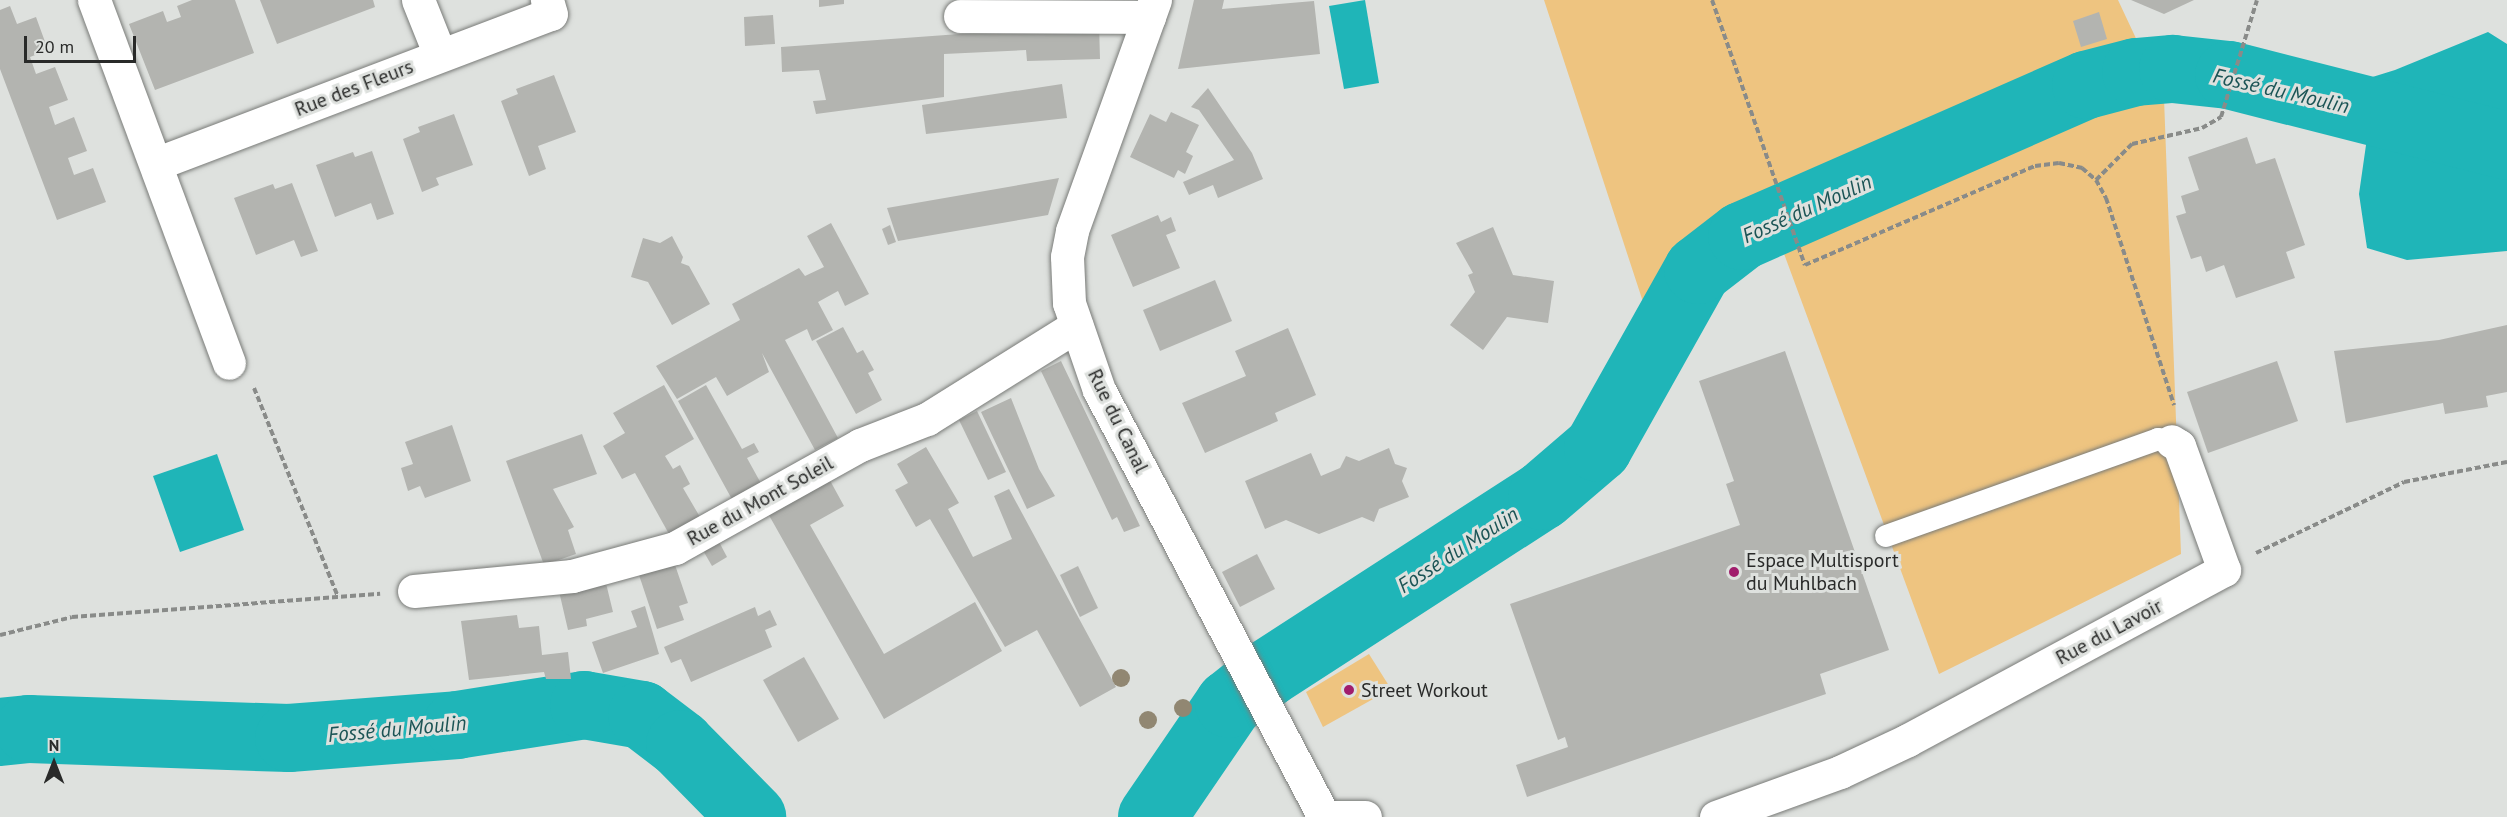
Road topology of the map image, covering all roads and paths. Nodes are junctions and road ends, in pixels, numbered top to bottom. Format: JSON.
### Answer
{"nodes":[{"id":1,"x":94,"y":0,"type":"edge"},
{"id":2,"x":418,"y":0,"type":"edge"},
{"id":3,"x":1712,"y":0,"type":"edge"},
{"id":4,"x":2257,"y":0,"type":"edge"},
{"id":5,"x":549,"y":7,"type":"edge"},
{"id":6,"x":1152,"y":8,"type":"edge"},
{"id":7,"x":960,"y":16,"type":"dead end"},
{"id":8,"x":440,"y":56,"type":"junction"},
{"id":9,"x":158,"y":163,"type":"junction"},
{"id":10,"x":2096,"y":180,"type":"junction"},
{"id":11,"x":1076,"y":326,"type":"junction"},
{"id":12,"x":230,"y":363,"type":"joint"},
{"id":13,"x":2171,"y":441,"type":"junction"},
{"id":14,"x":2507,"y":462,"type":"edge"},
{"id":15,"x":1886,"y":536,"type":"dead end"},
{"id":16,"x":2224,"y":570,"type":"junction"},
{"id":17,"x":414,"y":591,"type":"joint"},
{"id":18,"x":338,"y":597,"type":"junction"},
{"id":19,"x":0,"y":635,"type":"edge"},
{"id":20,"x":1324,"y":817,"type":"edge"},
{"id":21,"x":1332,"y":817,"type":"edge"},
{"id":22,"x":1365,"y":817,"type":"edge"},
{"id":23,"x":1716,"y":817,"type":"edge"}],
"edges":[{"from":1,"to":9,"type":"street"},
{"from":2,"to":8,"type":"street"},
{"from":3,"to":10,"type":"path"},
{"from":4,"to":10,"type":"path"},
{"from":5,"to":8,"type":"street","name":"Rue des Fleurs"},
{"from":6,"to":7,"type":"street"},
{"from":6,"to":11,"type":"street","name":"Rue du Canal"},
{"from":8,"to":9,"type":"street","name":"Rue des Fleurs"},
{"from":9,"to":12,"type":"street"},
{"from":10,"to":13,"type":"path"},
{"from":11,"to":17,"type":"street","name":"Rue du Mont Soleil"},
{"from":11,"to":20,"type":"street","name":"Rue du Canal"},
{"from":12,"to":18,"type":"path"},
{"from":13,"to":15,"type":"lane"},
{"from":13,"to":16,"type":"street"},
{"from":14,"to":16,"type":"path"},
{"from":16,"to":23,"type":"street","name":"Rue du Lavoir"},
{"from":17,"to":18,"type":"path"},
{"from":18,"to":19,"type":"path"},
{"from":21,"to":22,"type":"street"}]}
